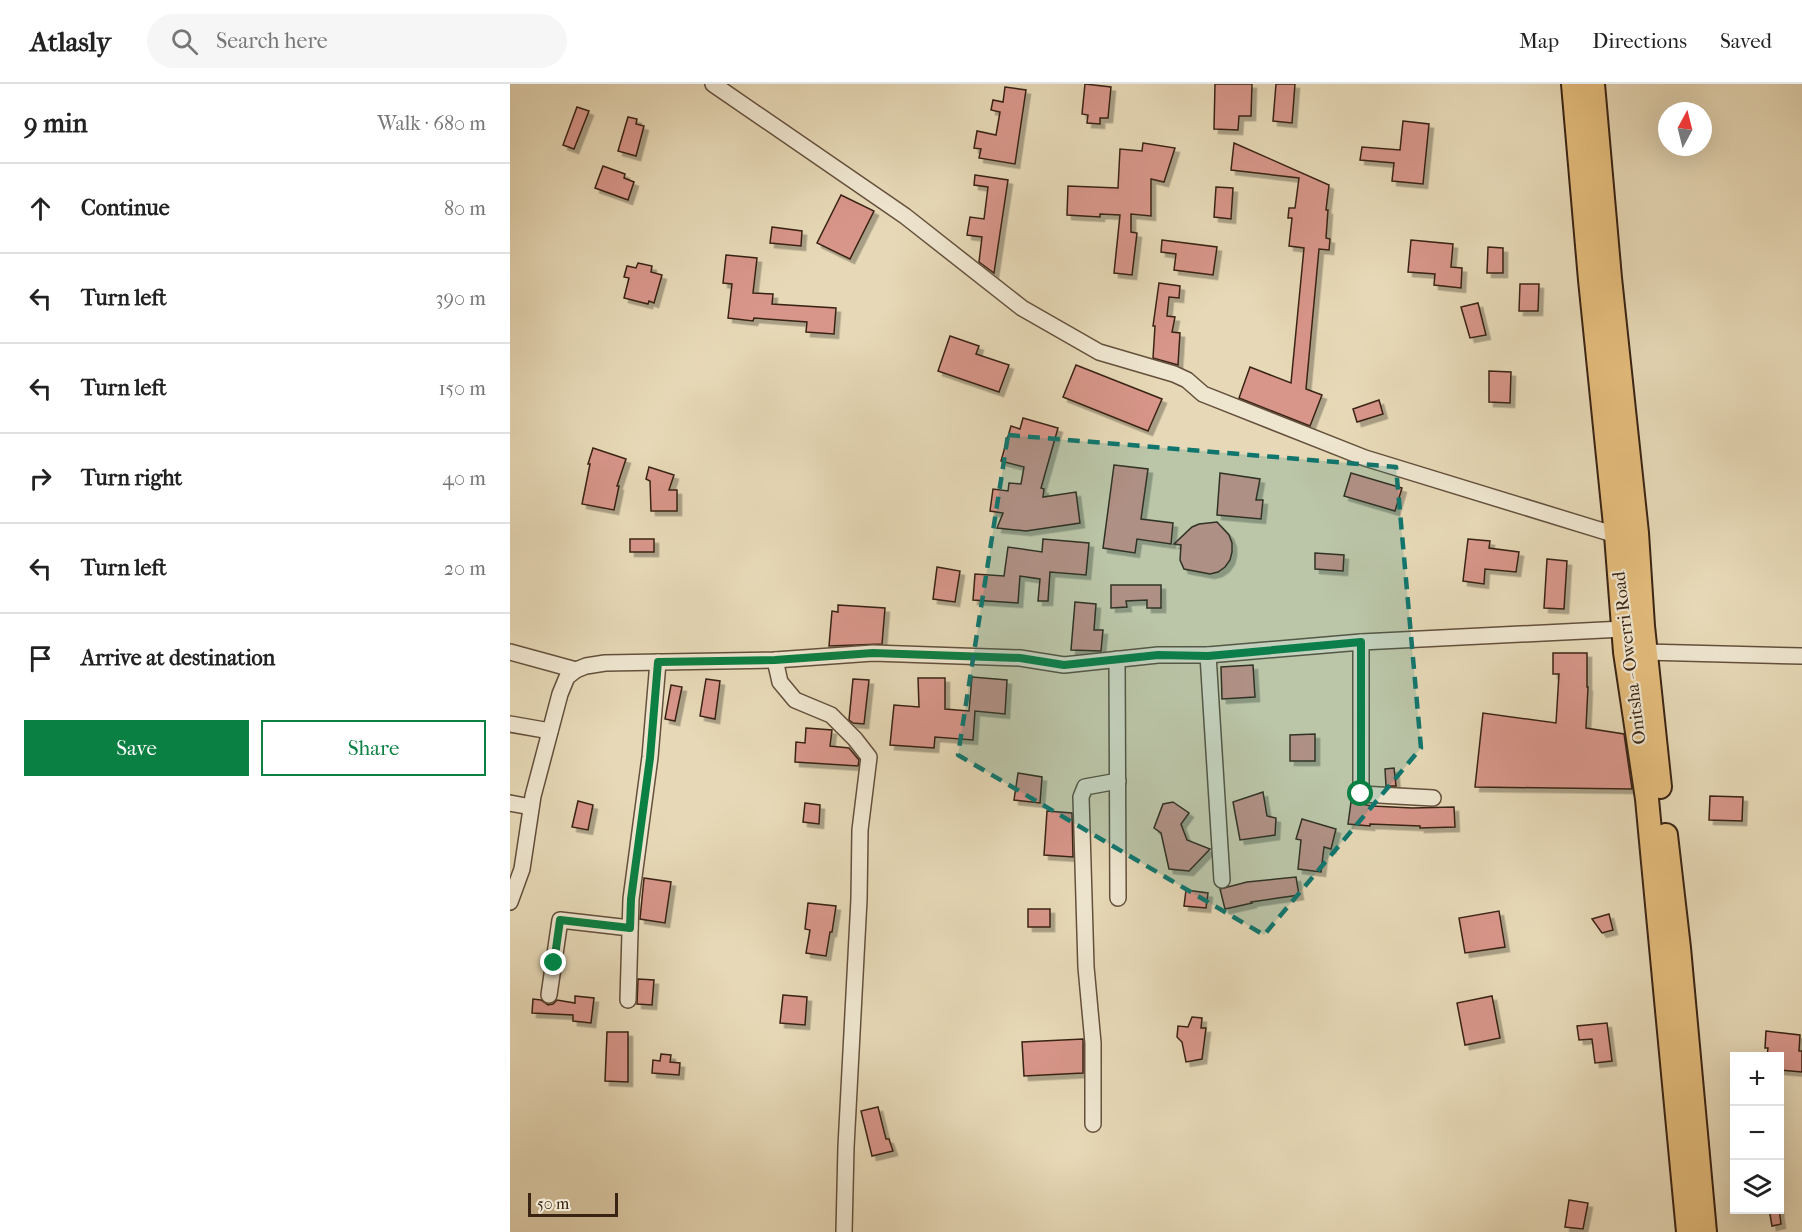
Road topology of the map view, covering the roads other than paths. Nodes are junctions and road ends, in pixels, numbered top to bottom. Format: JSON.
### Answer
{"nodes":[{"id":1,"x":713,"y":84,"type":"edge"},
{"id":2,"x":1573,"y":84,"type":"edge"},
{"id":3,"x":1593,"y":84,"type":"edge"},
{"id":4,"x":1617,"y":535,"type":"junction"},
{"id":5,"x":1623,"y":629,"type":"junction"},
{"id":6,"x":1361,"y":642,"type":"junction"},
{"id":7,"x":510,"y":652,"type":"edge"},
{"id":8,"x":1645,"y":652,"type":"junction"},
{"id":9,"x":1208,"y":656,"type":"junction"},
{"id":10,"x":1802,"y":656,"type":"edge"},
{"id":11,"x":1117,"y":659,"type":"junction"},
{"id":12,"x":775,"y":660,"type":"junction"},
{"id":13,"x":658,"y":662,"type":"junction"},
{"id":14,"x":576,"y":670,"type":"junction"},
{"id":15,"x":510,"y":724,"type":"edge"},
{"id":16,"x":550,"y":731,"type":"junction"},
{"id":17,"x":1118,"y":781,"type":"junction"},
{"id":18,"x":1433,"y":798,"type":"dead end"},
{"id":19,"x":510,"y":803,"type":"edge"},
{"id":20,"x":531,"y":807,"type":"junction"},
{"id":21,"x":1222,"y":880,"type":"dead end"},
{"id":22,"x":1118,"y":898,"type":"dead end"},
{"id":23,"x":510,"y":902,"type":"edge"},
{"id":24,"x":630,"y":928,"type":"junction"},
{"id":25,"x":549,"y":995,"type":"dead end"},
{"id":26,"x":628,"y":1000,"type":"dead end"},
{"id":27,"x":1093,"y":1124,"type":"dead end"},
{"id":28,"x":844,"y":1232,"type":"edge"},
{"id":29,"x":1688,"y":1232,"type":"edge"},
{"id":30,"x":1705,"y":1232,"type":"edge"}],
"edges":[{"from":1,"to":4,"type":"street"},
{"from":2,"to":4,"type":"highway","name":"Onitsha - Owerri Road"},
{"from":3,"to":8,"type":"highway","name":"Onitsha - Owerri Road"},
{"from":4,"to":5,"type":"highway","name":"Onitsha - Owerri Road"},
{"from":5,"to":6,"type":"street"},
{"from":5,"to":29,"type":"highway","name":"Onitsha - Owerri Road"},
{"from":6,"to":9,"type":"street"},
{"from":6,"to":18,"type":"street"},
{"from":7,"to":14,"type":"street"},
{"from":8,"to":10,"type":"street"},
{"from":8,"to":30,"type":"highway","name":"Onitsha - Owerri Road"},
{"from":9,"to":11,"type":"street"},
{"from":9,"to":21,"type":"street"},
{"from":11,"to":12,"type":"street"},
{"from":11,"to":17,"type":"street"},
{"from":12,"to":13,"type":"street"},
{"from":12,"to":28,"type":"street"},
{"from":13,"to":14,"type":"street"},
{"from":13,"to":24,"type":"street"},
{"from":14,"to":16,"type":"street"},
{"from":15,"to":16,"type":"street"},
{"from":16,"to":20,"type":"street"},
{"from":17,"to":22,"type":"street"},
{"from":17,"to":27,"type":"street"},
{"from":19,"to":20,"type":"street"},
{"from":20,"to":23,"type":"street"},
{"from":24,"to":25,"type":"street"},
{"from":24,"to":26,"type":"street"}]}
